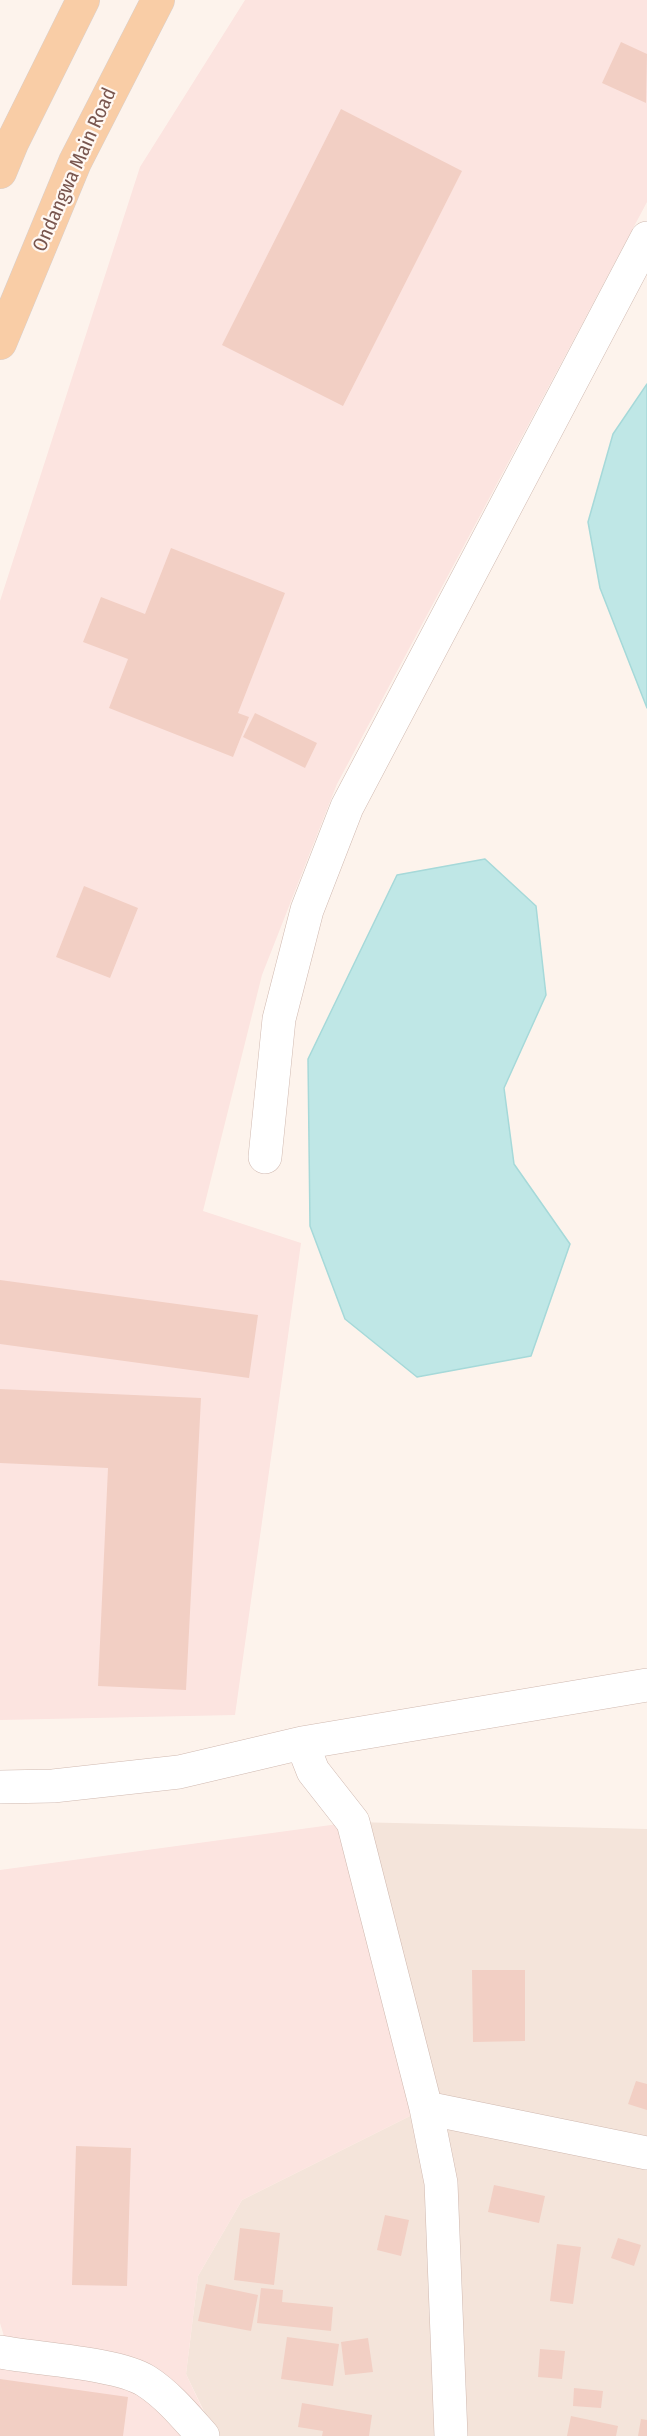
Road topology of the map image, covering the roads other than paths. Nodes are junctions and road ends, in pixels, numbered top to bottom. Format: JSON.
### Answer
{"nodes":[{"id":1,"x":83,"y":0,"type":"edge"},
{"id":2,"x":158,"y":0,"type":"edge"},
{"id":3,"x":0,"y":172,"type":"edge"},
{"id":4,"x":647,"y":238,"type":"edge"},
{"id":5,"x":0,"y":343,"type":"edge"},
{"id":6,"x":265,"y":1157,"type":"dead end"},
{"id":7,"x":647,"y":1685,"type":"edge"},
{"id":8,"x":302,"y":1743,"type":"junction"},
{"id":9,"x":0,"y":1787,"type":"edge"},
{"id":10,"x":426,"y":2108,"type":"junction"},
{"id":11,"x":647,"y":2153,"type":"edge"},
{"id":12,"x":0,"y":2352,"type":"edge"},
{"id":13,"x":203,"y":2436,"type":"edge"},
{"id":14,"x":451,"y":2436,"type":"edge"}],
"edges":[{"from":1,"to":3,"type":"main road"},
{"from":2,"to":5,"type":"main road","name":"Ondangwa Main Road"},
{"from":4,"to":6,"type":"street"},
{"from":7,"to":8,"type":"street"},
{"from":8,"to":9,"type":"street"},
{"from":8,"to":10,"type":"street"},
{"from":10,"to":11,"type":"street"},
{"from":10,"to":14,"type":"street"},
{"from":12,"to":13,"type":"street"}]}
